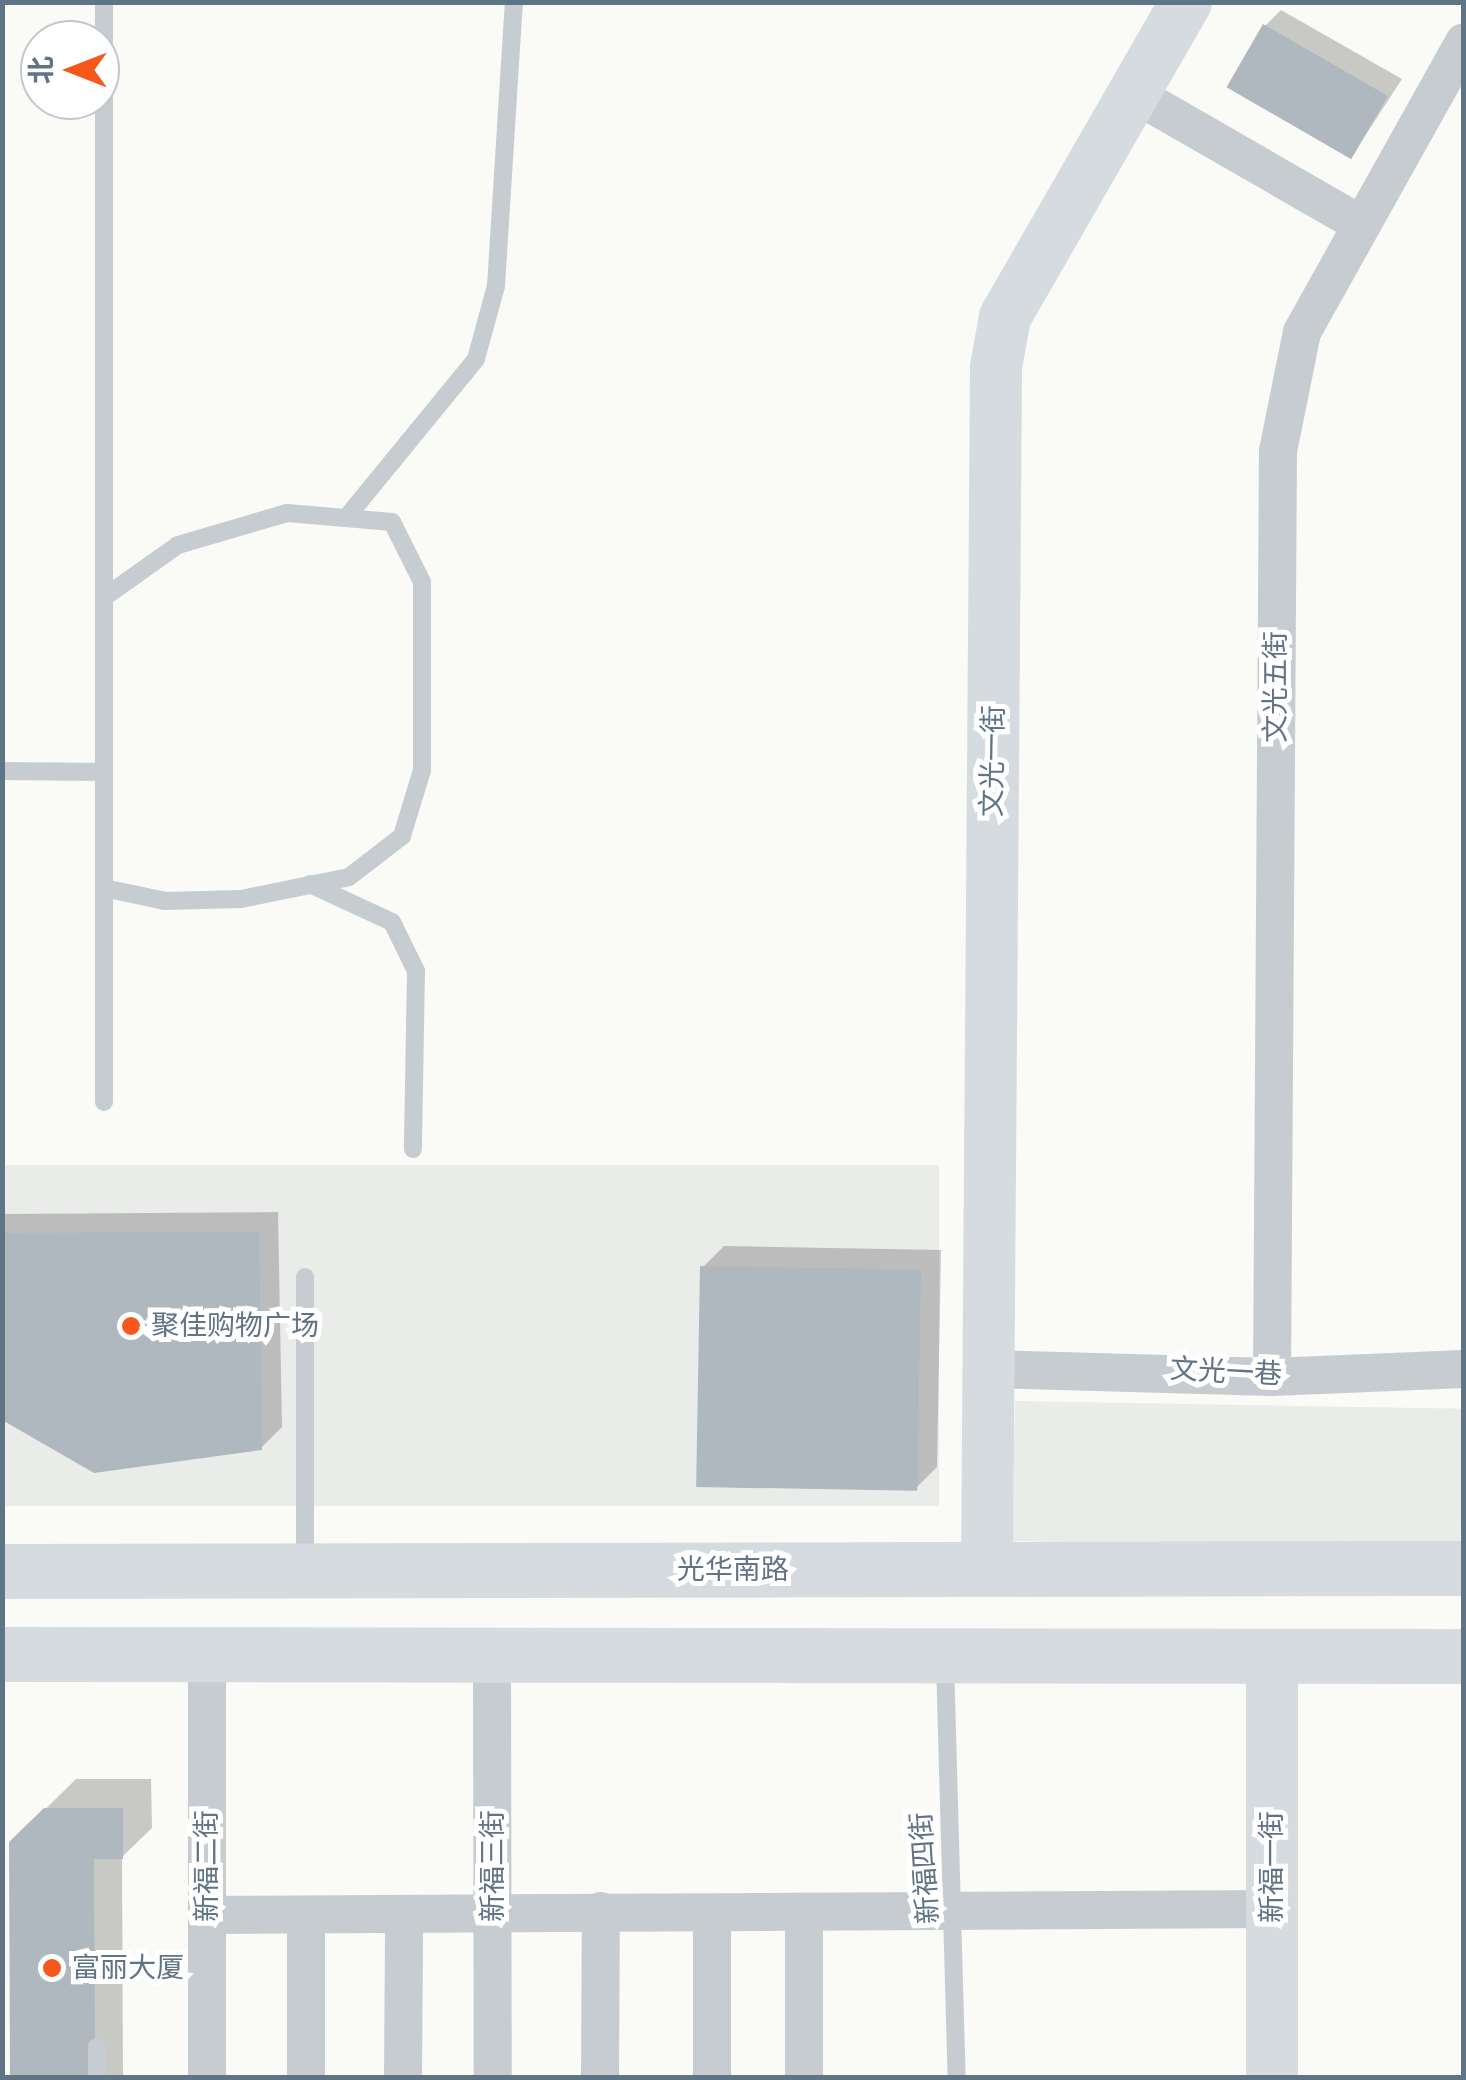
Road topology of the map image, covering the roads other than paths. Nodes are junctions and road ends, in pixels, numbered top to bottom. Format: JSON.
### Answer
{"nodes":[{"id":1,"x":104,"y":2,"type":"edge"},
{"id":2,"x":514,"y":2,"type":"edge"},
{"id":3,"x":1186,"y":2,"type":"edge"},
{"id":4,"x":1464,"y":42,"type":"edge"},
{"id":5,"x":1136,"y":94,"type":"junction"},
{"id":6,"x":1360,"y":224,"type":"junction"},
{"id":7,"x":346,"y":518,"type":"junction"},
{"id":8,"x":106,"y":596,"type":"junction"},
{"id":9,"x":2,"y":771,"type":"edge"},
{"id":10,"x":104,"y":772,"type":"junction"},
{"id":11,"x":310,"y":884,"type":"junction"},
{"id":12,"x":104,"y":888,"type":"junction"},
{"id":13,"x":104,"y":1102,"type":"dead end"},
{"id":14,"x":413,"y":1149,"type":"dead end"},
{"id":15,"x":306,"y":1277,"type":"dead end"},
{"id":16,"x":988,"y":1369,"type":"junction"},
{"id":17,"x":1464,"y":1369,"type":"edge"},
{"id":18,"x":1272,"y":1377,"type":"junction"},
{"id":19,"x":1464,"y":1568,"type":"edge"},
{"id":20,"x":306,"y":1570,"type":"junction"},
{"id":21,"x":987,"y":1570,"type":"junction"},
{"id":22,"x":2,"y":1571,"type":"edge"},
{"id":23,"x":2,"y":1654,"type":"edge"},
{"id":24,"x":206,"y":1654,"type":"junction"},
{"id":25,"x":492,"y":1654,"type":"junction"},
{"id":26,"x":945,"y":1655,"type":"junction"},
{"id":27,"x":1272,"y":1656,"type":"junction"},
{"id":28,"x":1464,"y":1656,"type":"edge"},
{"id":29,"x":1272,"y":1908,"type":"junction"},
{"id":30,"x":958,"y":1911,"type":"junction"},
{"id":31,"x":601,"y":1912,"type":"junction"},
{"id":32,"x":804,"y":1912,"type":"junction"},
{"id":33,"x":712,"y":1913,"type":"junction"},
{"id":34,"x":494,"y":1914,"type":"junction"},
{"id":35,"x":207,"y":1915,"type":"junction"},
{"id":36,"x":404,"y":1915,"type":"junction"},
{"id":37,"x":306,"y":1916,"type":"junction"},
{"id":38,"x":97,"y":2047,"type":"dead end"},
{"id":39,"x":97,"y":2078,"type":"edge"},
{"id":40,"x":207,"y":2078,"type":"edge"},
{"id":41,"x":306,"y":2078,"type":"edge"},
{"id":42,"x":403,"y":2078,"type":"edge"},
{"id":43,"x":494,"y":2078,"type":"edge"},
{"id":44,"x":600,"y":2078,"type":"edge"},
{"id":45,"x":712,"y":2078,"type":"edge"},
{"id":46,"x":804,"y":2078,"type":"edge"},
{"id":47,"x":958,"y":2078,"type":"edge"},
{"id":48,"x":1272,"y":2078,"type":"edge"}],
"edges":[{"from":1,"to":8,"type":"lane"},
{"from":2,"to":7,"type":"lane"},
{"from":3,"to":5,"type":"street","name":"文光一街"},
{"from":4,"to":6,"type":"street","name":"文光五街"},
{"from":5,"to":6,"type":"street"},
{"from":5,"to":16,"type":"street","name":"文光一街"},
{"from":6,"to":18,"type":"street","name":"文光五街"},
{"from":7,"to":8,"type":"lane"},
{"from":7,"to":11,"type":"lane"},
{"from":8,"to":10,"type":"lane"},
{"from":9,"to":10,"type":"lane"},
{"from":10,"to":12,"type":"lane"},
{"from":11,"to":12,"type":"lane"},
{"from":11,"to":14,"type":"lane"},
{"from":12,"to":13,"type":"lane"},
{"from":15,"to":20,"type":"lane"},
{"from":16,"to":18,"type":"street","name":"文光一巷"},
{"from":16,"to":21,"type":"street","name":"文光一街"},
{"from":17,"to":18,"type":"street","name":"文光一巷"},
{"from":19,"to":21,"type":"main road","name":"光华南路"},
{"from":20,"to":21,"type":"main road","name":"光华南路"},
{"from":20,"to":22,"type":"main road","name":"光华南路"},
{"from":23,"to":24,"type":"main road"},
{"from":24,"to":25,"type":"main road"},
{"from":24,"to":35,"type":"street","name":"新福二街"},
{"from":25,"to":26,"type":"main road"},
{"from":25,"to":34,"type":"street","name":"新福三街"},
{"from":26,"to":27,"type":"main road"},
{"from":26,"to":30,"type":"lane","name":"新福四街"},
{"from":27,"to":28,"type":"main road"},
{"from":27,"to":29,"type":"street","name":"新福一街"},
{"from":29,"to":30,"type":"street"},
{"from":29,"to":48,"type":"street","name":"新福一街"},
{"from":30,"to":32,"type":"street"},
{"from":30,"to":47,"type":"lane","name":"新福四街"},
{"from":31,"to":33,"type":"street"},
{"from":31,"to":34,"type":"street"},
{"from":31,"to":44,"type":"street"},
{"from":32,"to":33,"type":"street"},
{"from":32,"to":46,"type":"street"},
{"from":33,"to":45,"type":"street"},
{"from":34,"to":36,"type":"street"},
{"from":34,"to":43,"type":"street","name":"新福三街"},
{"from":35,"to":37,"type":"street"},
{"from":35,"to":40,"type":"street","name":"新福二街"},
{"from":36,"to":37,"type":"street"},
{"from":36,"to":42,"type":"street"},
{"from":37,"to":41,"type":"street"},
{"from":38,"to":39,"type":"lane"}]}
